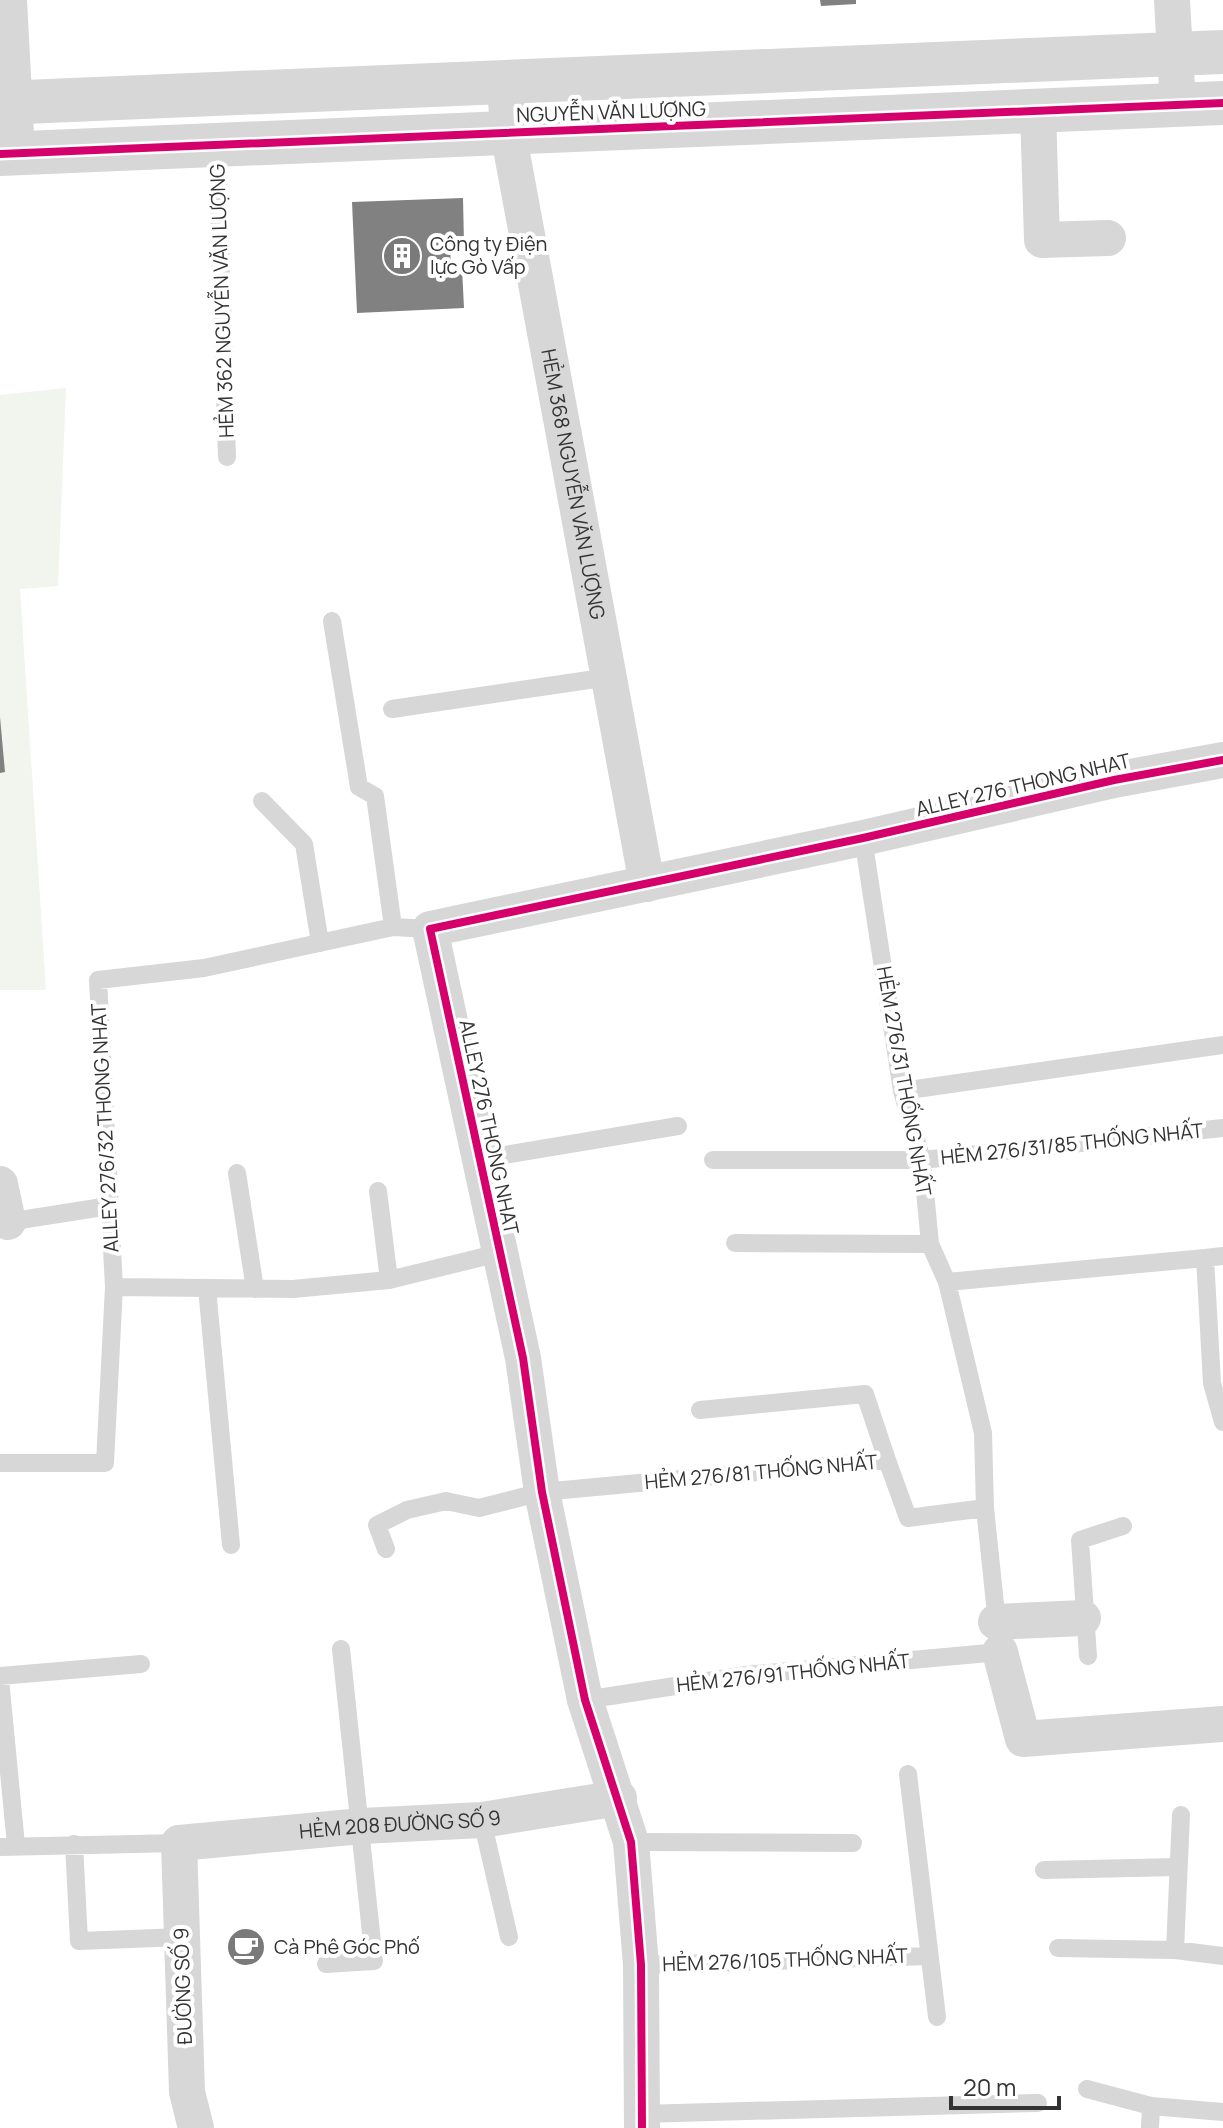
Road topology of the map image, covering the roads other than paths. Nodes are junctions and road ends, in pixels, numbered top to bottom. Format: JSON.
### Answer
{"nodes":[{"id":1,"x":9,"y":0,"type":"edge"},
{"id":2,"x":1172,"y":0,"type":"edge"},
{"id":3,"x":1223,"y":52,"type":"edge"},
{"id":4,"x":1177,"y":54,"type":"junction"},
{"id":5,"x":505,"y":82,"type":"junction"},
{"id":6,"x":8,"y":103,"type":"edge"},
{"id":7,"x":1223,"y":103,"type":"edge"},
{"id":8,"x":1178,"y":105,"type":"junction"},
{"id":9,"x":1038,"y":111,"type":"junction"},
{"id":10,"x":508,"y":132,"type":"junction"},
{"id":11,"x":217,"y":145,"type":"junction"},
{"id":12,"x":9,"y":154,"type":"edge"},
{"id":13,"x":1108,"y":238,"type":"dead end"},
{"id":14,"x":227,"y":457,"type":"dead end"},
{"id":15,"x":332,"y":621,"type":"dead end"},
{"id":16,"x":609,"y":677,"type":"junction"},
{"id":17,"x":392,"y":709,"type":"dead end"},
{"id":18,"x":1223,"y":760,"type":"edge"},
{"id":19,"x":262,"y":801,"type":"dead end"},
{"id":20,"x":863,"y":838,"type":"junction"},
{"id":21,"x":647,"y":884,"type":"junction"},
{"id":22,"x":393,"y":927,"type":"junction"},
{"id":23,"x":430,"y":929,"type":"junction"},
{"id":24,"x":320,"y":943,"type":"junction"},
{"id":25,"x":1223,"y":1045,"type":"edge"},
{"id":26,"x":902,"y":1091,"type":"junction"},
{"id":27,"x":678,"y":1126,"type":"dead end"},
{"id":28,"x":1223,"y":1128,"type":"edge"},
{"id":29,"x":481,"y":1159,"type":"junction"},
{"id":30,"x":713,"y":1160,"type":"dead end"},
{"id":31,"x":922,"y":1160,"type":"junction"},
{"id":32,"x":237,"y":1173,"type":"dead end"},
{"id":33,"x":0,"y":1184,"type":"edge"},
{"id":34,"x":378,"y":1191,"type":"dead end"},
{"id":35,"x":109,"y":1206,"type":"junction"},
{"id":36,"x":4,"y":1223,"type":"edge"},
{"id":37,"x":735,"y":1243,"type":"dead end"},
{"id":38,"x":930,"y":1244,"type":"junction"},
{"id":39,"x":499,"y":1253,"type":"junction"},
{"id":40,"x":1214,"y":1257,"type":"edge"},
{"id":41,"x":389,"y":1280,"type":"junction"},
{"id":42,"x":947,"y":1282,"type":"junction"},
{"id":43,"x":114,"y":1287,"type":"junction"},
{"id":44,"x":207,"y":1288,"type":"junction"},
{"id":45,"x":255,"y":1289,"type":"junction"},
{"id":46,"x":700,"y":1410,"type":"dead end"},
{"id":47,"x":1223,"y":1422,"type":"edge"},
{"id":48,"x":887,"y":1460,"type":"junction"},
{"id":49,"x":0,"y":1463,"type":"edge"},
{"id":50,"x":542,"y":1492,"type":"junction"},
{"id":51,"x":985,"y":1508,"type":"junction"},
{"id":52,"x":1123,"y":1526,"type":"dead end"},
{"id":53,"x":231,"y":1545,"type":"dead end"},
{"id":54,"x":386,"y":1549,"type":"dead end"},
{"id":55,"x":1083,"y":1618,"type":"junction"},
{"id":56,"x":998,"y":1637,"type":"junction"},
{"id":57,"x":341,"y":1649,"type":"dead end"},
{"id":58,"x":1088,"y":1656,"type":"dead end"},
{"id":59,"x":141,"y":1664,"type":"dead end"},
{"id":60,"x":0,"y":1678,"type":"edge"},
{"id":61,"x":585,"y":1700,"type":"junction"},
{"id":62,"x":1,"y":1708,"type":"edge"},
{"id":63,"x":1223,"y":1724,"type":"edge"},
{"id":64,"x":908,"y":1774,"type":"dead end"},
{"id":65,"x":619,"y":1798,"type":"junction"},
{"id":66,"x":1181,"y":1815,"type":"dead end"},
{"id":67,"x":482,"y":1820,"type":"junction"},
{"id":68,"x":362,"y":1826,"type":"junction"},
{"id":69,"x":631,"y":1842,"type":"junction"},
{"id":70,"x":179,"y":1843,"type":"junction"},
{"id":71,"x":853,"y":1843,"type":"dead end"},
{"id":72,"x":74,"y":1844,"type":"junction"},
{"id":73,"x":8,"y":1846,"type":"edge"},
{"id":74,"x":1178,"y":1867,"type":"junction"},
{"id":75,"x":1044,"y":1870,"type":"dead end"},
{"id":76,"x":182,"y":1937,"type":"junction"},
{"id":77,"x":509,"y":1937,"type":"dead end"},
{"id":78,"x":1058,"y":1948,"type":"dead end"},
{"id":79,"x":1175,"y":1950,"type":"junction"},
{"id":80,"x":929,"y":1956,"type":"junction"},
{"id":81,"x":1223,"y":1956,"type":"edge"},
{"id":82,"x":326,"y":1964,"type":"dead end"},
{"id":83,"x":641,"y":1965,"type":"junction"},
{"id":84,"x":937,"y":2017,"type":"dead end"},
{"id":85,"x":1087,"y":2089,"type":"dead end"},
{"id":86,"x":1038,"y":2103,"type":"dead end"},
{"id":87,"x":1151,"y":2106,"type":"junction"},
{"id":88,"x":1223,"y":2112,"type":"edge"},
{"id":89,"x":641,"y":2121,"type":"edge"},
{"id":90,"x":196,"y":2128,"type":"edge"},
{"id":91,"x":1150,"y":2128,"type":"edge"}],
"edges":[{"from":1,"to":6,"type":"street"},
{"from":2,"to":4,"type":"street"},
{"from":3,"to":4,"type":"street","name":"NGUYỄN VĂN LƯỢNG"},
{"from":4,"to":5,"type":"street","name":"NGUYỄN VĂN LƯỢNG"},
{"from":4,"to":8,"type":"street"},
{"from":5,"to":6,"type":"street","name":"NGUYỄN VĂN LƯỢNG"},
{"from":5,"to":10,"type":"street","name":"HẺM 368 NGUYỄN VĂN LƯỢNG"},
{"from":6,"to":12,"type":"street"},
{"from":7,"to":8,"type":"street","name":"NGUYỄN VĂN LƯỢNG"},
{"from":8,"to":9,"type":"street","name":"NGUYỄN VĂN LƯỢNG"},
{"from":9,"to":10,"type":"street","name":"NGUYỄN VĂN LƯỢNG"},
{"from":9,"to":13,"type":"street"},
{"from":10,"to":11,"type":"street","name":"NGUYỄN VĂN LƯỢNG"},
{"from":10,"to":16,"type":"street","name":"HẺM 368 NGUYỄN VĂN LƯỢNG"},
{"from":11,"to":12,"type":"street","name":"NGUYỄN VĂN LƯỢNG"},
{"from":11,"to":14,"type":"lane","name":"HẺM 362 NGUYỄN VĂN LƯỢNG"},
{"from":15,"to":22,"type":"lane"},
{"from":16,"to":17,"type":"lane"},
{"from":16,"to":21,"type":"street","name":"HẺM 368 NGUYỄN VĂN LƯỢNG"},
{"from":18,"to":20,"type":"street","name":"ALLEY 276 THONG NHAT"},
{"from":19,"to":24,"type":"lane"},
{"from":20,"to":21,"type":"street","name":"ALLEY 276 THONG NHAT"},
{"from":20,"to":26,"type":"lane","name":"HẺM 276/31 THỐNG NHẤT"},
{"from":21,"to":23,"type":"street","name":"ALLEY 276 THONG NHAT"},
{"from":22,"to":23,"type":"lane","name":"ALLEY 276/32 THONG NHAT"},
{"from":22,"to":24,"type":"lane","name":"ALLEY 276/32 THONG NHAT"},
{"from":23,"to":29,"type":"street","name":"ALLEY 276 THONG NHAT"},
{"from":24,"to":35,"type":"lane","name":"ALLEY 276/32 THONG NHAT"},
{"from":25,"to":26,"type":"lane"},
{"from":26,"to":31,"type":"lane","name":"HẺM 276/31 THỐNG NHẤT"},
{"from":27,"to":29,"type":"lane"},
{"from":28,"to":31,"type":"lane","name":"HẺM 276/31/85 THỐNG NHẤT"},
{"from":29,"to":39,"type":"street","name":"ALLEY 276 THONG NHAT"},
{"from":30,"to":31,"type":"lane","name":"HẺM 276/31/85 THỐNG NHẤT"},
{"from":31,"to":38,"type":"lane","name":"HẺM 276/31 THỐNG NHẤT"},
{"from":32,"to":45,"type":"lane"},
{"from":33,"to":36,"type":"street"},
{"from":34,"to":41,"type":"lane"},
{"from":35,"to":36,"type":"lane"},
{"from":35,"to":43,"type":"lane","name":"ALLEY 276/32 THONG NHAT"},
{"from":37,"to":38,"type":"lane"},
{"from":38,"to":42,"type":"lane","name":"HẺM 276/31 THỐNG NHẤT"},
{"from":39,"to":41,"type":"lane"},
{"from":39,"to":50,"type":"street","name":"ALLEY 276 THONG NHAT"},
{"from":40,"to":42,"type":"lane"},
{"from":40,"to":47,"type":"lane"},
{"from":41,"to":45,"type":"lane"},
{"from":42,"to":51,"type":"lane","name":"HẺM 276/31 THỐNG NHẤT"},
{"from":43,"to":44,"type":"lane"},
{"from":43,"to":49,"type":"lane","name":"ALLEY 276/32 THONG NHAT"},
{"from":44,"to":45,"type":"lane"},
{"from":44,"to":53,"type":"lane"},
{"from":46,"to":48,"type":"lane","name":"HẺM 276/81 THỐNG NHẤT"},
{"from":48,"to":50,"type":"lane","name":"HẺM 276/81 THỐNG NHẤT"},
{"from":48,"to":51,"type":"lane"},
{"from":50,"to":54,"type":"lane","name":"HẺM 276/81 THỐNG NHẤT"},
{"from":50,"to":61,"type":"street","name":"ALLEY 276 THONG NHAT"},
{"from":51,"to":56,"type":"lane","name":"HẺM 276/31 THỐNG NHẤT"},
{"from":52,"to":55,"type":"lane"},
{"from":55,"to":56,"type":"street"},
{"from":55,"to":58,"type":"lane"},
{"from":56,"to":61,"type":"lane","name":"HẺM 276/91 THỐNG NHẤT"},
{"from":56,"to":63,"type":"street"},
{"from":57,"to":68,"type":"lane"},
{"from":59,"to":60,"type":"lane"},
{"from":60,"to":62,"type":"lane"},
{"from":61,"to":65,"type":"street","name":"ALLEY 276 THONG NHAT"},
{"from":62,"to":73,"type":"lane"},
{"from":64,"to":80,"type":"lane","name":"HẺM 276/105 THỐNG NHẤT"},
{"from":65,"to":67,"type":"street","name":"HẺM 208 ĐƯỜNG SỐ 9"},
{"from":65,"to":69,"type":"street","name":"ALLEY 276 THONG NHAT"},
{"from":66,"to":74,"type":"lane"},
{"from":67,"to":68,"type":"street","name":"HẺM 208 ĐƯỜNG SỐ 9"},
{"from":67,"to":77,"type":"lane"},
{"from":68,"to":70,"type":"street","name":"HẺM 208 ĐƯỜNG SỐ 9"},
{"from":68,"to":82,"type":"lane"},
{"from":69,"to":71,"type":"lane"},
{"from":69,"to":83,"type":"street","name":"ALLEY 276 THONG NHAT"},
{"from":70,"to":72,"type":"lane"},
{"from":70,"to":76,"type":"street","name":"ĐƯỜNG SỐ 9"},
{"from":72,"to":73,"type":"lane"},
{"from":72,"to":76,"type":"lane"},
{"from":74,"to":75,"type":"lane"},
{"from":74,"to":79,"type":"lane"},
{"from":76,"to":90,"type":"street","name":"ĐƯỜNG SỐ 9"},
{"from":78,"to":79,"type":"lane"},
{"from":79,"to":81,"type":"lane"},
{"from":80,"to":83,"type":"lane","name":"HẺM 276/105 THỐNG NHẤT"},
{"from":80,"to":84,"type":"lane","name":"HẺM 276/105 THỐNG NHẤT"},
{"from":83,"to":89,"type":"street","name":"ALLEY 276 THONG NHAT"},
{"from":85,"to":87,"type":"lane"},
{"from":86,"to":89,"type":"lane"},
{"from":87,"to":88,"type":"lane"},
{"from":87,"to":91,"type":"lane"}]}
